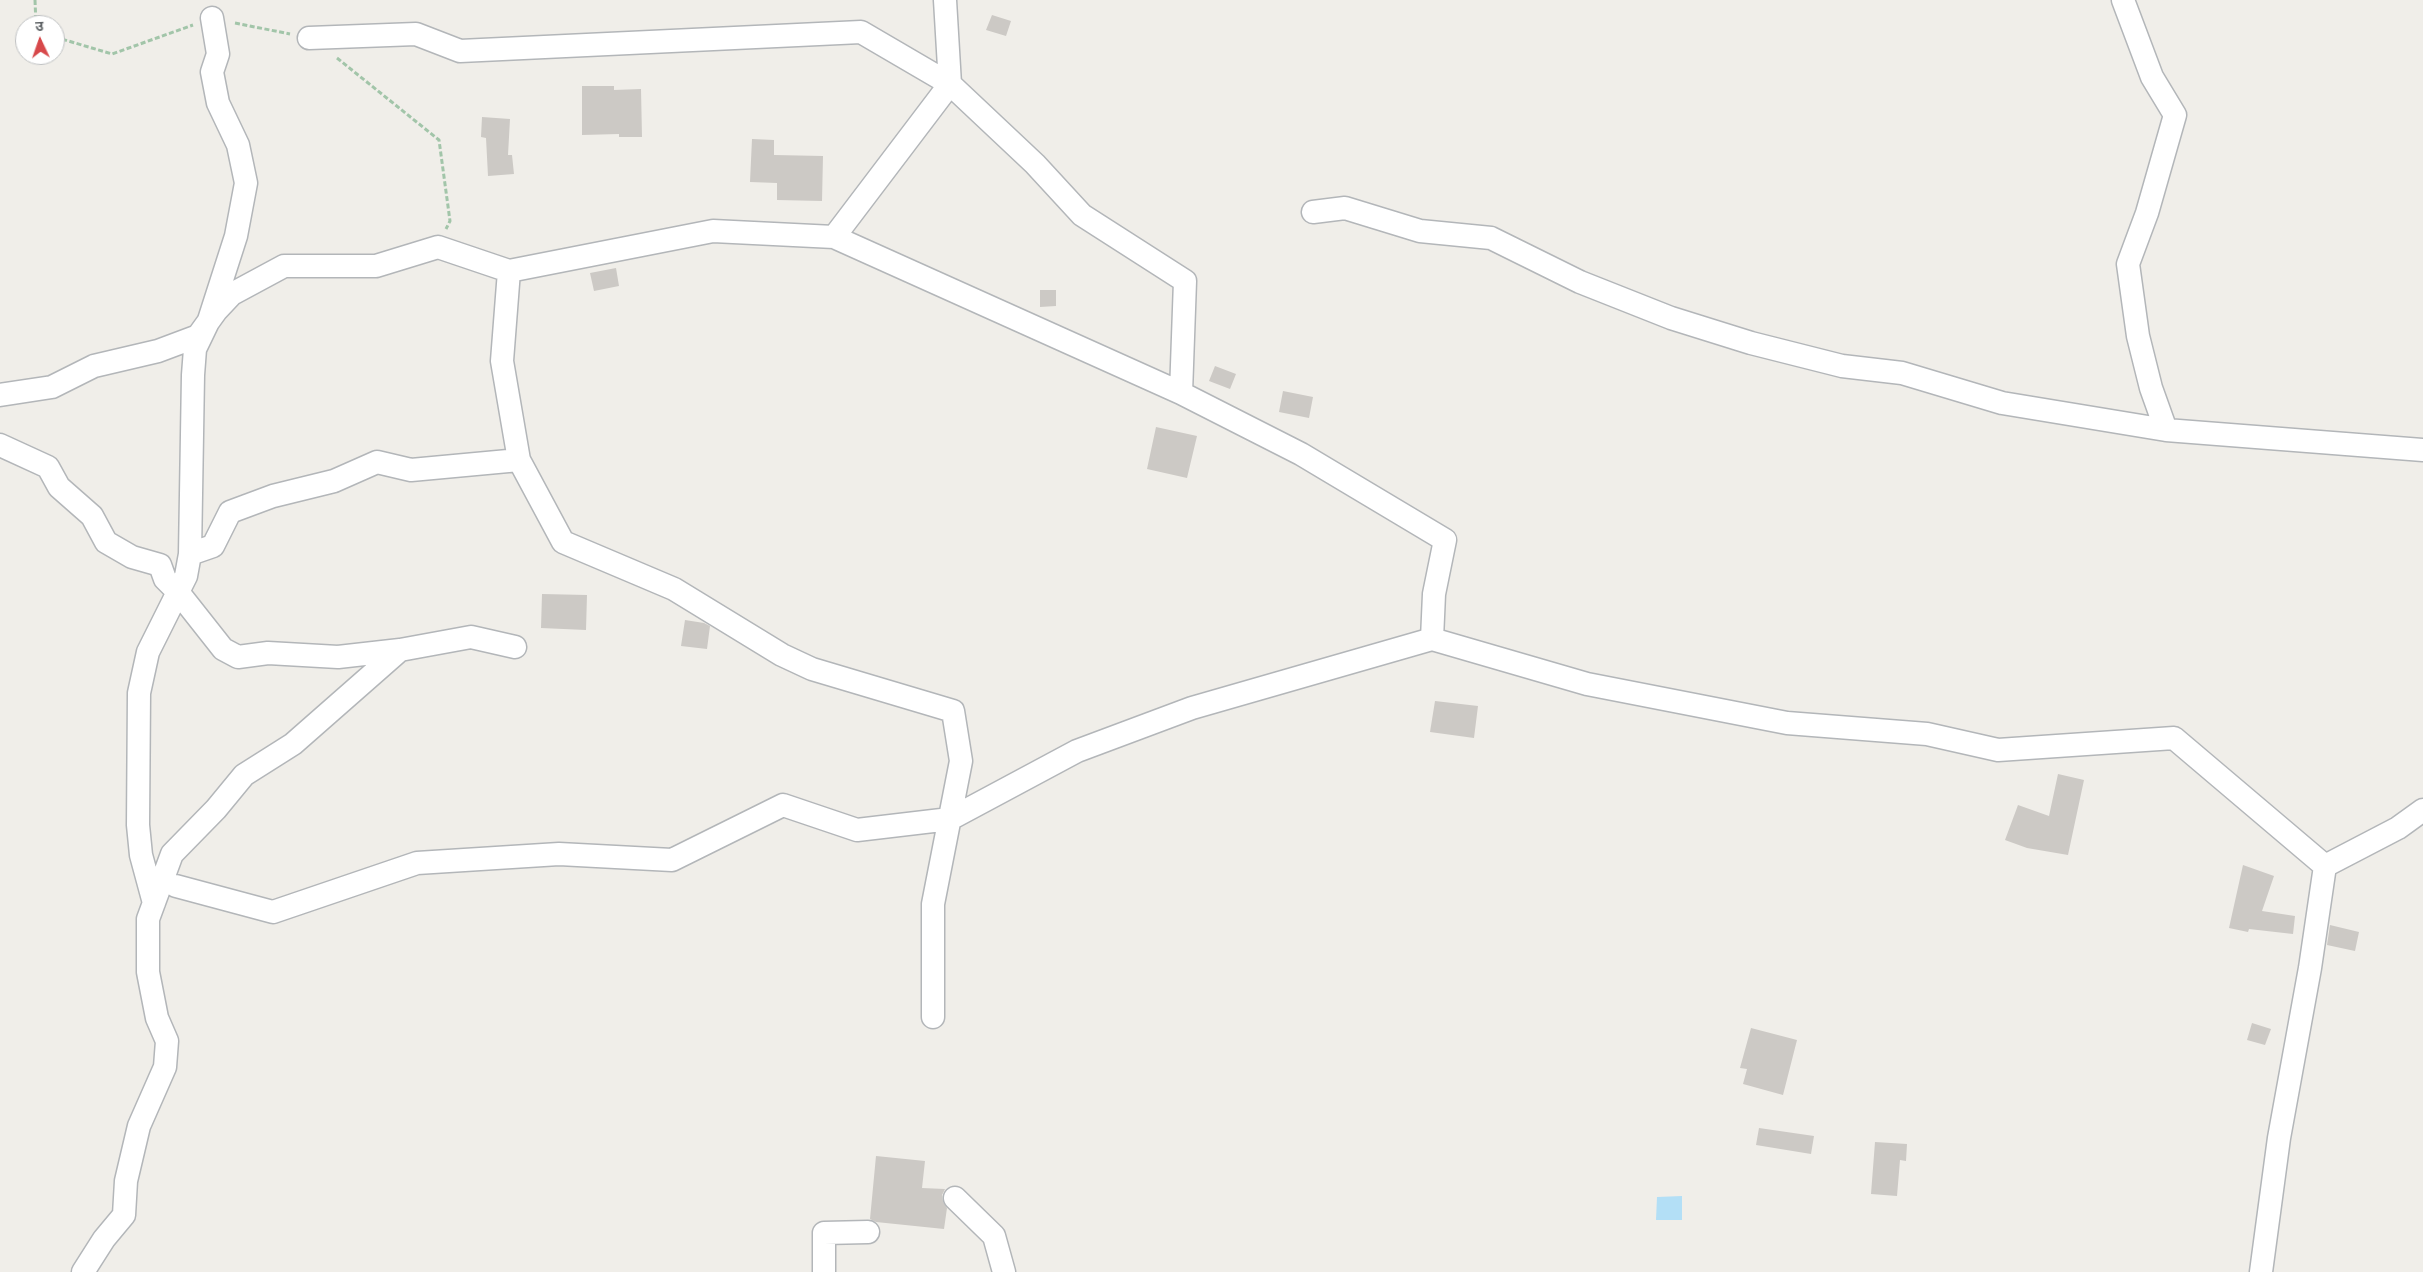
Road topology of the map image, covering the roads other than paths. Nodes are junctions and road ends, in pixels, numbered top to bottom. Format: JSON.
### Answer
{"nodes":[{"id":1,"x":945,"y":0,"type":"edge"},
{"id":2,"x":2122,"y":0,"type":"edge"},
{"id":3,"x":212,"y":18,"type":"road end"},
{"id":4,"x":309,"y":38,"type":"road end"},
{"id":5,"x":950,"y":84,"type":"junction"},
{"id":6,"x":1313,"y":212,"type":"dead end"},
{"id":7,"x":834,"y":237,"type":"junction"},
{"id":8,"x":509,"y":271,"type":"junction"},
{"id":9,"x":209,"y":320,"type":"junction"},
{"id":10,"x":1182,"y":393,"type":"junction"},
{"id":11,"x":0,"y":395,"type":"edge"},
{"id":12,"x":2166,"y":430,"type":"junction"},
{"id":13,"x":0,"y":445,"type":"edge"},
{"id":14,"x":2423,"y":450,"type":"edge"},
{"id":15,"x":519,"y":460,"type":"junction"},
{"id":16,"x":190,"y":554,"type":"junction"},
{"id":17,"x":178,"y":592,"type":"junction"},
{"id":18,"x":1432,"y":639,"type":"junction"},
{"id":19,"x":514,"y":647,"type":"dead end"},
{"id":20,"x":400,"y":650,"type":"junction"},
{"id":21,"x":2423,"y":810,"type":"edge"},
{"id":22,"x":950,"y":819,"type":"junction"},
{"id":23,"x":2326,"y":866,"type":"junction"},
{"id":24,"x":176,"y":886,"type":"dead end"},
{"id":25,"x":154,"y":903,"type":"junction"},
{"id":26,"x":934,"y":1017,"type":"dead end"},
{"id":27,"x":955,"y":1198,"type":"dead end"},
{"id":28,"x":868,"y":1232,"type":"dead end"},
{"id":29,"x":83,"y":1272,"type":"edge"},
{"id":30,"x":824,"y":1272,"type":"edge"},
{"id":31,"x":1004,"y":1272,"type":"edge"},
{"id":32,"x":2262,"y":1272,"type":"edge"}],
"edges":[{"from":1,"to":5,"type":"street"},
{"from":2,"to":12,"type":"street"},
{"from":3,"to":9,"type":"street"},
{"from":4,"to":5,"type":"street"},
{"from":5,"to":7,"type":"street"},
{"from":5,"to":10,"type":"street"},
{"from":6,"to":12,"type":"street"},
{"from":7,"to":8,"type":"street"},
{"from":7,"to":10,"type":"street"},
{"from":8,"to":9,"type":"street"},
{"from":8,"to":15,"type":"street"},
{"from":9,"to":11,"type":"street"},
{"from":9,"to":16,"type":"street"},
{"from":10,"to":18,"type":"street"},
{"from":12,"to":14,"type":"street"},
{"from":13,"to":17,"type":"street"},
{"from":15,"to":16,"type":"street"},
{"from":15,"to":22,"type":"street"},
{"from":16,"to":17,"type":"street"},
{"from":17,"to":20,"type":"street"},
{"from":17,"to":25,"type":"street"},
{"from":18,"to":22,"type":"street"},
{"from":18,"to":23,"type":"street"},
{"from":19,"to":20,"type":"street"},
{"from":20,"to":25,"type":"street"},
{"from":21,"to":23,"type":"street"},
{"from":22,"to":24,"type":"street"},
{"from":22,"to":26,"type":"street"},
{"from":23,"to":32,"type":"street"},
{"from":25,"to":29,"type":"street"},
{"from":27,"to":31,"type":"street"},
{"from":28,"to":30,"type":"street"}]}
